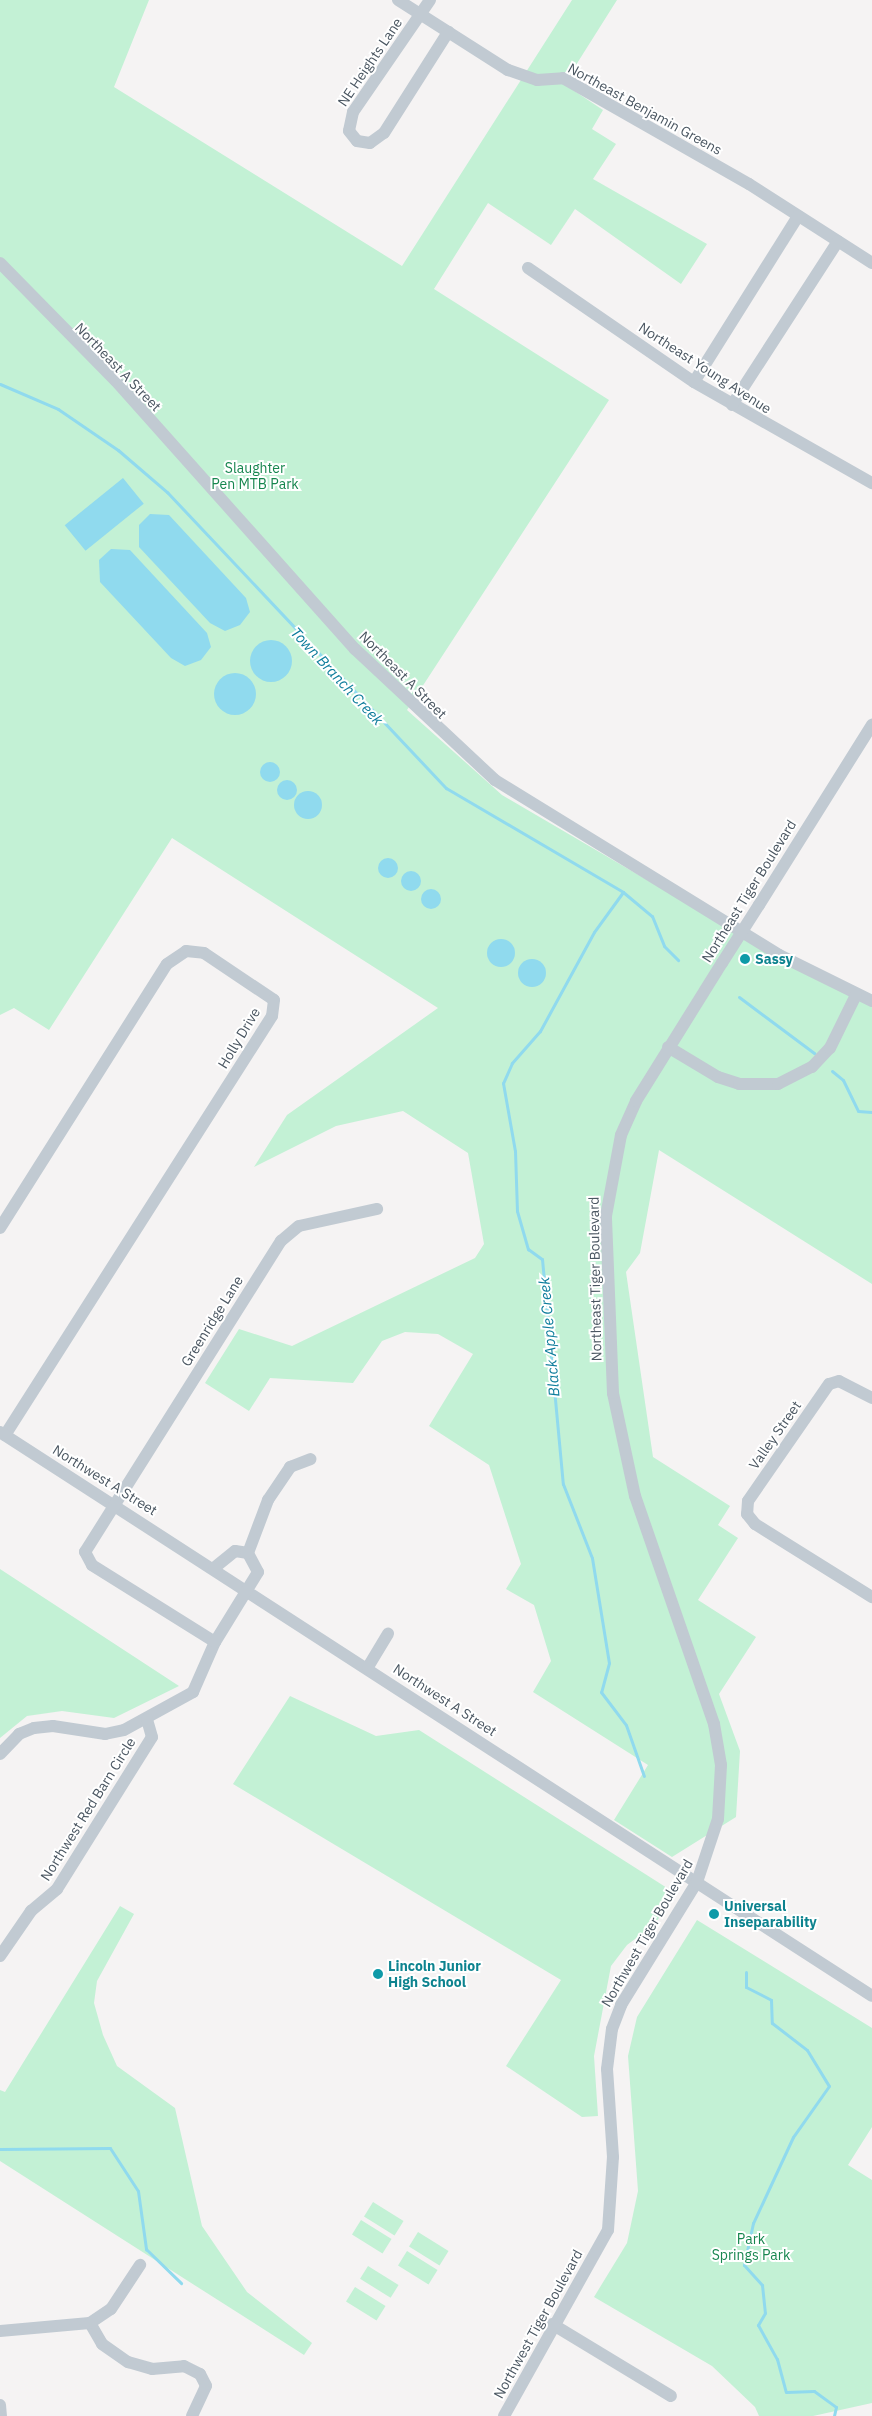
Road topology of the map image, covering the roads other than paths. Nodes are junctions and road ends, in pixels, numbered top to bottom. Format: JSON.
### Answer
{"nodes":[{"id":1,"x":398,"y":0,"type":"edge"},
{"id":2,"x":430,"y":0,"type":"edge"},
{"id":3,"x":420,"y":15,"type":"junction"},
{"id":4,"x":448,"y":32,"type":"junction"},
{"id":5,"x":798,"y":216,"type":"junction"},
{"id":6,"x":838,"y":241,"type":"junction"},
{"id":7,"x":0,"y":263,"type":"edge"},
{"id":8,"x":872,"y":263,"type":"edge"},
{"id":9,"x":528,"y":268,"type":"dead end"},
{"id":10,"x":694,"y":382,"type":"junction"},
{"id":11,"x":732,"y":405,"type":"junction"},
{"id":12,"x":872,"y":483,"type":"edge"},
{"id":13,"x":872,"y":726,"type":"edge"},
{"id":14,"x":856,"y":995,"type":"junction"},
{"id":15,"x":872,"y":1001,"type":"edge"},
{"id":16,"x":668,"y":1048,"type":"junction"},
{"id":17,"x":377,"y":1208,"type":"dead end"},
{"id":18,"x":0,"y":1228,"type":"edge"},
{"id":19,"x":872,"y":1398,"type":"edge"},
{"id":20,"x":2,"y":1433,"type":"edge"},
{"id":21,"x":311,"y":1459,"type":"dead end"},
{"id":22,"x":116,"y":1505,"type":"junction"},
{"id":23,"x":248,"y":1553,"type":"junction"},
{"id":24,"x":214,"y":1568,"type":"junction"},
{"id":25,"x":249,"y":1590,"type":"junction"},
{"id":26,"x":872,"y":1597,"type":"edge"},
{"id":27,"x":388,"y":1634,"type":"dead end"},
{"id":28,"x":215,"y":1642,"type":"junction"},
{"id":29,"x":368,"y":1667,"type":"junction"},
{"id":30,"x":700,"y":1681,"type":"joint"},
{"id":31,"x":148,"y":1720,"type":"junction"},
{"id":32,"x":0,"y":1754,"type":"edge"},
{"id":33,"x":697,"y":1882,"type":"junction"},
{"id":34,"x":0,"y":1956,"type":"edge"},
{"id":35,"x":872,"y":1996,"type":"edge"},
{"id":36,"x":140,"y":2265,"type":"dead end"},
{"id":37,"x":90,"y":2323,"type":"junction"},
{"id":38,"x":552,"y":2324,"type":"junction"},
{"id":39,"x":0,"y":2331,"type":"edge"},
{"id":40,"x":671,"y":2396,"type":"dead end"},
{"id":41,"x":0,"y":2405,"type":"edge"},
{"id":42,"x":1,"y":2416,"type":"edge"},
{"id":43,"x":192,"y":2416,"type":"edge"},
{"id":44,"x":504,"y":2416,"type":"edge"}],
"edges":[{"from":1,"to":3,"type":"street","name":"Northeast Benjamin Greens"},
{"from":2,"to":3,"type":"street","name":"NE Heights Lane"},
{"from":3,"to":4,"type":"street","name":"Northeast Benjamin Greens"},
{"from":3,"to":4,"type":"street","name":"NE Heights Lane"},
{"from":4,"to":5,"type":"street","name":"Northeast Benjamin Greens"},
{"from":5,"to":6,"type":"street","name":"Northeast Benjamin Greens"},
{"from":5,"to":10,"type":"street"},
{"from":6,"to":8,"type":"street","name":"Northeast Benjamin Greens"},
{"from":6,"to":11,"type":"street"},
{"from":7,"to":14,"type":"street","name":"Northeast A Street"},
{"from":9,"to":10,"type":"street","name":"Northeast Young Avenue"},
{"from":10,"to":11,"type":"street","name":"Northeast Young Avenue"},
{"from":11,"to":12,"type":"street","name":"Northeast Young Avenue"},
{"from":13,"to":16,"type":"street","name":"Northeast Tiger Boulevard","bridge":true},
{"from":14,"to":15,"type":"street","name":"Northeast A Street"},
{"from":14,"to":16,"type":"street"},
{"from":16,"to":30,"type":"street","name":"Northeast Tiger Boulevard"},
{"from":17,"to":22,"type":"street","name":"Greenridge Lane"},
{"from":18,"to":20,"type":"street","name":"Holly Drive"},
{"from":19,"to":26,"type":"street","name":"Valley Street"},
{"from":20,"to":22,"type":"street","name":"Northwest A Street"},
{"from":21,"to":23,"type":"street"},
{"from":22,"to":24,"type":"street","name":"Northwest A Street"},
{"from":22,"to":28,"type":"street","name":"Greenridge Lane"},
{"from":23,"to":24,"type":"street"},
{"from":23,"to":25,"type":"street"},
{"from":24,"to":25,"type":"street","name":"Northwest A Street"},
{"from":25,"to":28,"type":"street"},
{"from":25,"to":29,"type":"street","name":"Northwest A Street"},
{"from":27,"to":29,"type":"street"},
{"from":28,"to":31,"type":"street"},
{"from":29,"to":33,"type":"street","name":"Northwest A Street"},
{"from":30,"to":33,"type":"street","name":"Northwest Tiger Boulevard"},
{"from":31,"to":32,"type":"street"},
{"from":31,"to":34,"type":"street","name":"Northwest Red Barn Circle"},
{"from":33,"to":35,"type":"street","name":"Northwest A Street"},
{"from":33,"to":38,"type":"street","name":"Northwest Tiger Boulevard"},
{"from":36,"to":37,"type":"street"},
{"from":37,"to":39,"type":"street"},
{"from":37,"to":43,"type":"street"},
{"from":38,"to":40,"type":"street"},
{"from":38,"to":44,"type":"street","name":"Northwest Tiger Boulevard"},
{"from":41,"to":42,"type":"street"}]}
